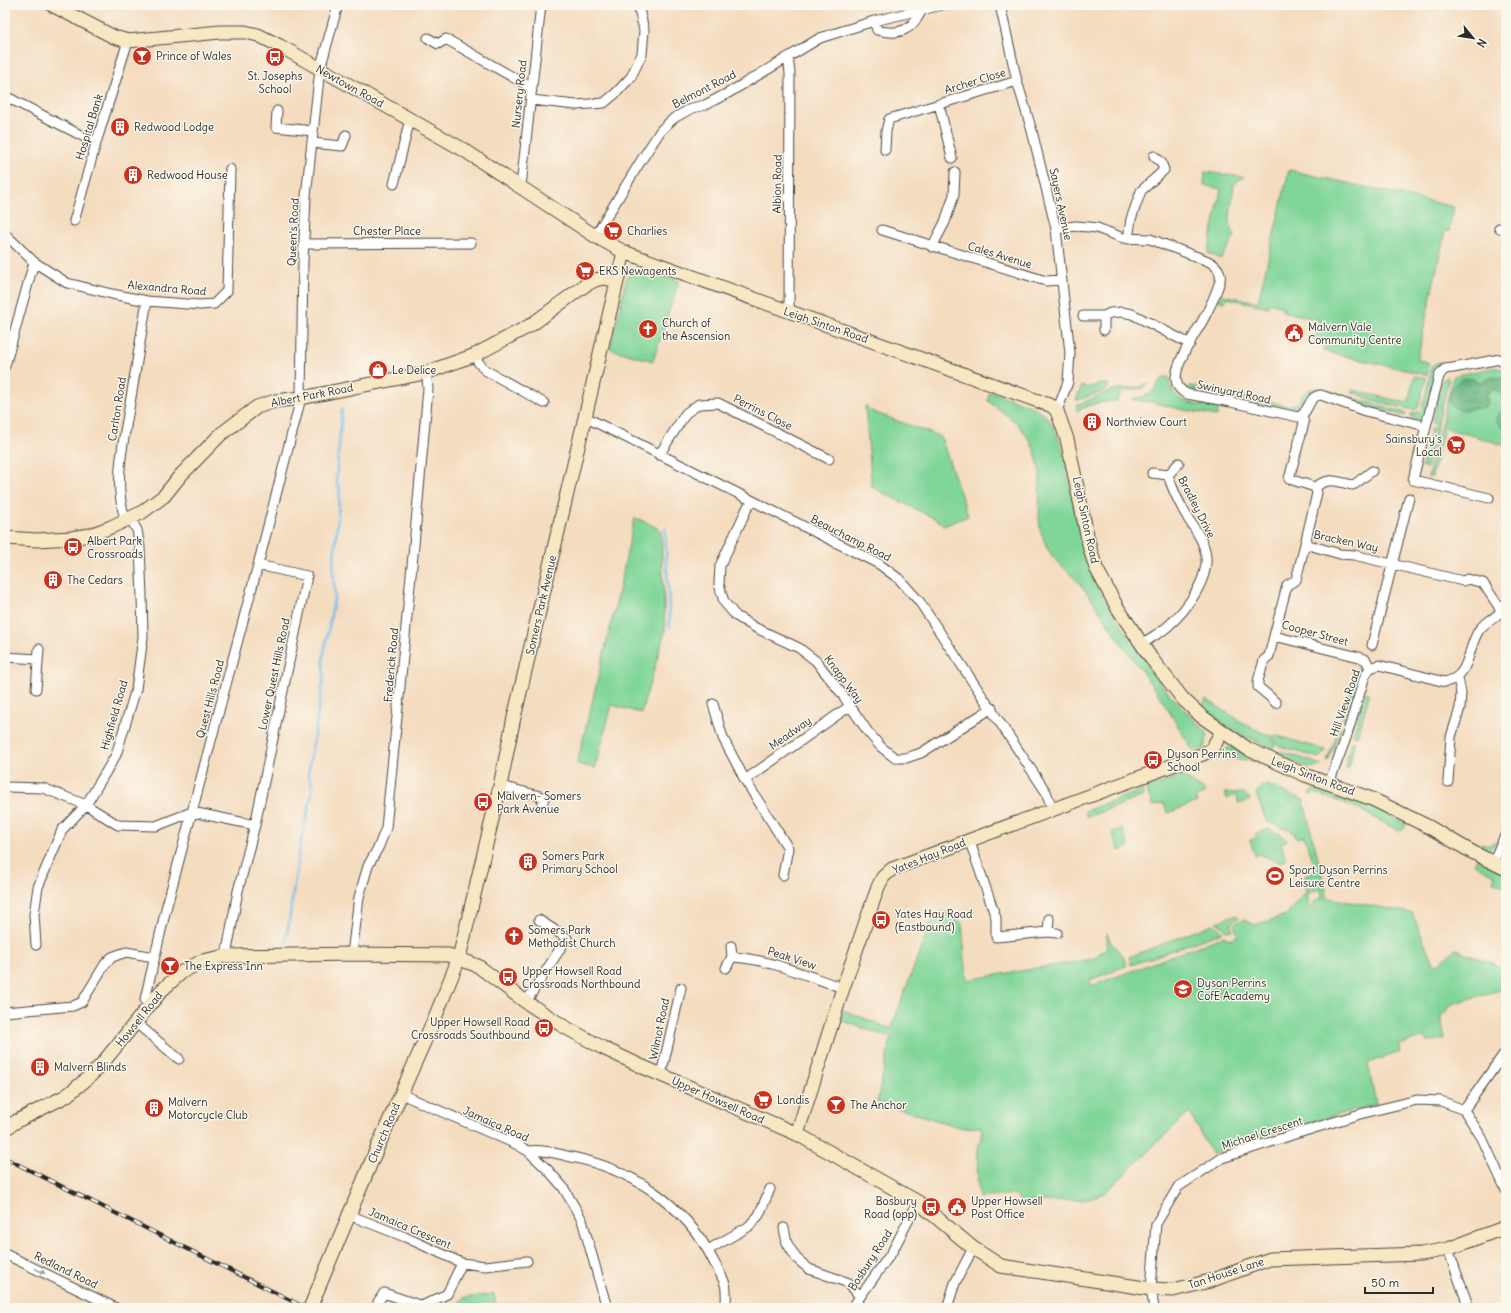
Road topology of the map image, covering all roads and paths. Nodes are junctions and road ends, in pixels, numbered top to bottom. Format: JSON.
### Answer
{"nodes":[{"id":1,"x":52,"y":5,"type":"edge"},
{"id":2,"x":338,"y":5,"type":"edge"},
{"id":3,"x":541,"y":5,"type":"edge"},
{"id":4,"x":638,"y":5,"type":"edge"},
{"id":5,"x":942,"y":5,"type":"edge"},
{"id":6,"x":1000,"y":5,"type":"edge"},
{"id":7,"x":922,"y":10,"type":"junction"},
{"id":8,"x":874,"y":22,"type":"junction"},
{"id":9,"x":428,"y":38,"type":"dead end"},
{"id":10,"x":128,"y":41,"type":"junction"},
{"id":11,"x":788,"y":57,"type":"junction"},
{"id":12,"x":320,"y":69,"type":"junction"},
{"id":13,"x":1017,"y":81,"type":"junction"},
{"id":14,"x":532,"y":88,"type":"junction"},
{"id":15,"x":5,"y":96,"type":"edge"},
{"id":16,"x":531,"y":100,"type":"junction"},
{"id":17,"x":939,"y":104,"type":"junction"},
{"id":18,"x":277,"y":111,"type":"dead end"},
{"id":19,"x":410,"y":119,"type":"junction"},
{"id":20,"x":313,"y":131,"type":"junction"},
{"id":21,"x":346,"y":135,"type":"dead end"},
{"id":22,"x":96,"y":143,"type":"junction"},
{"id":23,"x":312,"y":143,"type":"junction"},
{"id":24,"x":342,"y":146,"type":"junction"},
{"id":25,"x":885,"y":150,"type":"dead end"},
{"id":26,"x":341,"y":156,"type":"dead end"},
{"id":27,"x":1154,"y":156,"type":"dead end"},
{"id":28,"x":952,"y":158,"type":"dead end"},
{"id":29,"x":955,"y":172,"type":"dead end"},
{"id":30,"x":227,"y":174,"type":"dead end"},
{"id":31,"x":394,"y":184,"type":"dead end"},
{"id":32,"x":521,"y":186,"type":"junction"},
{"id":33,"x":74,"y":221,"type":"dead end"},
{"id":34,"x":1056,"y":229,"type":"junction"},
{"id":35,"x":882,"y":230,"type":"dead end"},
{"id":36,"x":5,"y":234,"type":"edge"},
{"id":37,"x":595,"y":236,"type":"junction"},
{"id":38,"x":1128,"y":239,"type":"junction"},
{"id":39,"x":471,"y":243,"type":"dead end"},
{"id":40,"x":304,"y":244,"type":"junction"},
{"id":41,"x":932,"y":246,"type":"junction"},
{"id":42,"x":624,"y":252,"type":"junction"},
{"id":43,"x":34,"y":262,"type":"junction"},
{"id":44,"x":1062,"y":280,"type":"junction"},
{"id":45,"x":617,"y":281,"type":"junction"},
{"id":46,"x":147,"y":301,"type":"junction"},
{"id":47,"x":789,"y":312,"type":"junction"},
{"id":48,"x":1083,"y":316,"type":"dead end"},
{"id":49,"x":1104,"y":316,"type":"junction"},
{"id":50,"x":1104,"y":330,"type":"dead end"},
{"id":51,"x":1190,"y":344,"type":"junction"},
{"id":52,"x":475,"y":355,"type":"junction"},
{"id":53,"x":1506,"y":361,"type":"edge"},
{"id":54,"x":5,"y":366,"type":"edge"},
{"id":55,"x":425,"y":373,"type":"junction"},
{"id":56,"x":534,"y":386,"type":"dead end"},
{"id":57,"x":529,"y":395,"type":"junction"},
{"id":58,"x":301,"y":398,"type":"junction"},
{"id":59,"x":544,"y":403,"type":"dead end"},
{"id":60,"x":1057,"y":411,"type":"junction"},
{"id":61,"x":1302,"y":416,"type":"junction"},
{"id":62,"x":585,"y":417,"type":"junction"},
{"id":63,"x":1426,"y":426,"type":"junction"},
{"id":64,"x":659,"y":455,"type":"junction"},
{"id":65,"x":829,"y":459,"type":"dead end"},
{"id":66,"x":1179,"y":463,"type":"dead end"},
{"id":67,"x":1372,"y":472,"type":"dead end"},
{"id":68,"x":1152,"y":473,"type":"dead end"},
{"id":69,"x":1168,"y":475,"type":"junction"},
{"id":70,"x":1315,"y":488,"type":"junction"},
{"id":71,"x":1409,"y":498,"type":"dead end"},
{"id":72,"x":1489,"y":498,"type":"dead end"},
{"id":73,"x":751,"y":500,"type":"junction"},
{"id":74,"x":128,"y":519,"type":"junction"},
{"id":75,"x":5,"y":538,"type":"edge"},
{"id":76,"x":1305,"y":544,"type":"junction"},
{"id":77,"x":1392,"y":564,"type":"junction"},
{"id":78,"x":258,"y":565,"type":"junction"},
{"id":79,"x":1504,"y":609,"type":"edge"},
{"id":80,"x":1274,"y":636,"type":"junction"},
{"id":81,"x":1142,"y":644,"type":"junction"},
{"id":82,"x":1372,"y":645,"type":"dead end"},
{"id":83,"x":39,"y":649,"type":"dead end"},
{"id":84,"x":5,"y":657,"type":"edge"},
{"id":85,"x":38,"y":659,"type":"junction"},
{"id":86,"x":1370,"y":668,"type":"junction"},
{"id":87,"x":1458,"y":678,"type":"junction"},
{"id":88,"x":36,"y":689,"type":"dead end"},
{"id":89,"x":1276,"y":703,"type":"dead end"},
{"id":90,"x":713,"y":704,"type":"dead end"},
{"id":91,"x":850,"y":706,"type":"junction"},
{"id":92,"x":992,"y":708,"type":"junction"},
{"id":93,"x":1222,"y":732,"type":"junction"},
{"id":94,"x":745,"y":780,"type":"junction"},
{"id":95,"x":1448,"y":782,"type":"dead end"},
{"id":96,"x":1329,"y":783,"type":"junction"},
{"id":97,"x":500,"y":786,"type":"junction"},
{"id":98,"x":5,"y":787,"type":"edge"},
{"id":99,"x":86,"y":805,"type":"junction"},
{"id":100,"x":542,"y":806,"type":"dead end"},
{"id":101,"x":1053,"y":810,"type":"junction"},
{"id":102,"x":192,"y":812,"type":"junction"},
{"id":103,"x":255,"y":825,"type":"junction"},
{"id":104,"x":1506,"y":833,"type":"edge"},
{"id":105,"x":969,"y":839,"type":"junction"},
{"id":106,"x":1493,"y":862,"type":"junction"},
{"id":107,"x":1506,"y":869,"type":"edge"},
{"id":108,"x":783,"y":875,"type":"dead end"},
{"id":109,"x":1049,"y":919,"type":"dead end"},
{"id":110,"x":539,"y":920,"type":"dead end"},
{"id":111,"x":36,"y":946,"type":"dead end"},
{"id":112,"x":731,"y":946,"type":"dead end"},
{"id":113,"x":352,"y":954,"type":"junction"},
{"id":114,"x":226,"y":956,"type":"junction"},
{"id":115,"x":154,"y":957,"type":"junction"},
{"id":116,"x":732,"y":957,"type":"junction"},
{"id":117,"x":459,"y":958,"type":"junction"},
{"id":118,"x":726,"y":968,"type":"dead end"},
{"id":119,"x":681,"y":988,"type":"dead end"},
{"id":120,"x":843,"y":988,"type":"junction"},
{"id":121,"x":526,"y":1002,"type":"junction"},
{"id":122,"x":148,"y":1006,"type":"junction"},
{"id":123,"x":5,"y":1012,"type":"edge"},
{"id":124,"x":135,"y":1022,"type":"junction"},
{"id":125,"x":1503,"y":1055,"type":"dead end"},
{"id":126,"x":179,"y":1059,"type":"dead end"},
{"id":127,"x":661,"y":1075,"type":"junction"},
{"id":128,"x":401,"y":1094,"type":"junction"},
{"id":129,"x":1464,"y":1110,"type":"junction"},
{"id":130,"x":5,"y":1129,"type":"edge"},
{"id":131,"x":797,"y":1134,"type":"junction"},
{"id":132,"x":528,"y":1151,"type":"junction"},
{"id":133,"x":770,"y":1189,"type":"dead end"},
{"id":134,"x":1506,"y":1190,"type":"edge"},
{"id":135,"x":918,"y":1202,"type":"junction"},
{"id":136,"x":349,"y":1215,"type":"junction"},
{"id":137,"x":1506,"y":1227,"type":"edge"},
{"id":138,"x":784,"y":1228,"type":"dead end"},
{"id":139,"x":973,"y":1248,"type":"junction"},
{"id":140,"x":1448,"y":1249,"type":"junction"},
{"id":141,"x":708,"y":1250,"type":"junction"},
{"id":142,"x":5,"y":1254,"type":"edge"},
{"id":143,"x":527,"y":1261,"type":"dead end"},
{"id":144,"x":462,"y":1262,"type":"junction"},
{"id":145,"x":1151,"y":1289,"type":"junction"},
{"id":146,"x":860,"y":1297,"type":"junction"},
{"id":147,"x":378,"y":1302,"type":"dead end"},
{"id":148,"x":96,"y":1303,"type":"edge"},
{"id":149,"x":116,"y":1308,"type":"edge"},
{"id":150,"x":310,"y":1308,"type":"edge"},
{"id":151,"x":607,"y":1308,"type":"edge"},
{"id":152,"x":726,"y":1308,"type":"edge"},
{"id":153,"x":852,"y":1308,"type":"edge"},
{"id":154,"x":947,"y":1308,"type":"edge"},
{"id":155,"x":1154,"y":1308,"type":"edge"},
{"id":156,"x":1469,"y":1308,"type":"edge"}],
"edges":[{"from":1,"to":10,"type":"street","name":"Newtown Road"},
{"from":2,"to":12,"type":"street","name":"Queen's Road"},
{"from":3,"to":14,"type":"street","name":"Nursery Road"},
{"from":4,"to":16,"type":"street"},
{"from":5,"to":7,"type":"street","name":"Belmont Road"},
{"from":6,"to":13,"type":"street","name":"Sayers Avenue"},
{"from":7,"to":8,"type":"street","name":"Belmont Road"},
{"from":7,"to":8,"type":"street"},
{"from":8,"to":11,"type":"street","name":"Belmont Road"},
{"from":9,"to":14,"type":"street"},
{"from":10,"to":12,"type":"street","name":"Newtown Road"},
{"from":10,"to":22,"type":"street","name":"Hospital Bank"},
{"from":11,"to":37,"type":"street","name":"Belmont Road"},
{"from":11,"to":47,"type":"street","name":"Albion Road"},
{"from":12,"to":19,"type":"street","name":"Newtown Road"},
{"from":12,"to":20,"type":"street","name":"Queen's Road"},
{"from":13,"to":17,"type":"street","name":"Archer Close"},
{"from":13,"to":34,"type":"street","name":"Sayers Avenue"},
{"from":14,"to":16,"type":"street","name":"Nursery Road"},
{"from":15,"to":22,"type":"street"},
{"from":16,"to":32,"type":"street","name":"Nursery Road"},
{"from":17,"to":25,"type":"street","name":"Archer Close"},
{"from":17,"to":28,"type":"street","name":"Archer Close"},
{"from":18,"to":20,"type":"street"},
{"from":19,"to":31,"type":"street"},
{"from":19,"to":32,"type":"street","name":"Newtown Road"},
{"from":20,"to":23,"type":"street","name":"Queen's Road"},
{"from":21,"to":24,"type":"street"},
{"from":22,"to":33,"type":"street","name":"Hospital Bank"},
{"from":23,"to":24,"type":"street"},
{"from":23,"to":40,"type":"street","name":"Queen's Road"},
{"from":24,"to":26,"type":"street"},
{"from":27,"to":38,"type":"street"},
{"from":29,"to":41,"type":"street"},
{"from":30,"to":46,"type":"street","name":"Alexandra Road"},
{"from":32,"to":37,"type":"street","name":"Newtown Road"},
{"from":34,"to":38,"type":"street","name":"Swinyard Road"},
{"from":34,"to":44,"type":"street","name":"Sayers Avenue"},
{"from":35,"to":41,"type":"street","name":"Cales Avenue"},
{"from":36,"to":43,"type":"street","name":"Alexandra Road"},
{"from":37,"to":42,"type":"street","name":"Newtown Road"},
{"from":38,"to":51,"type":"street","name":"Swinyard Road"},
{"from":39,"to":40,"type":"street","name":"Chester Place"},
{"from":40,"to":58,"type":"street","name":"Queen's Road"},
{"from":41,"to":44,"type":"street","name":"Cales Avenue"},
{"from":42,"to":45,"type":"street","name":"Somers Park Avenue"},
{"from":42,"to":47,"type":"street","name":"Leigh Sinton Road"},
{"from":43,"to":46,"type":"street","name":"Alexandra Road"},
{"from":43,"to":54,"type":"street"},
{"from":44,"to":60,"type":"street","name":"Sayers Avenue"},
{"from":45,"to":52,"type":"street","name":"Albert Park Road"},
{"from":45,"to":62,"type":"street","name":"Somers Park Avenue"},
{"from":46,"to":74,"type":"street","name":"Carlton Road"},
{"from":47,"to":60,"type":"street","name":"Leigh Sinton Road"},
{"from":48,"to":49,"type":"street"},
{"from":49,"to":50,"type":"street"},
{"from":49,"to":51,"type":"street"},
{"from":51,"to":61,"type":"street","name":"Swinyard Road"},
{"from":52,"to":55,"type":"street","name":"Albert Park Road"},
{"from":52,"to":57,"type":"street"},
{"from":53,"to":63,"type":"street"},
{"from":55,"to":58,"type":"street","name":"Albert Park Road"},
{"from":55,"to":113,"type":"street","name":"Frederick Road"},
{"from":56,"to":57,"type":"street"},
{"from":57,"to":59,"type":"street"},
{"from":58,"to":74,"type":"street","name":"Albert Park Road"},
{"from":58,"to":78,"type":"street","name":"Quest Hills Road"},
{"from":60,"to":81,"type":"street","name":"Leigh Sinton Road"},
{"from":61,"to":63,"type":"street"},
{"from":61,"to":70,"type":"street"},
{"from":62,"to":64,"type":"street","name":"Beauchamp Road"},
{"from":62,"to":97,"type":"street","name":"Somers Park Avenue"},
{"from":63,"to":72,"type":"street"},
{"from":64,"to":65,"type":"street","name":"Perrins Close"},
{"from":64,"to":73,"type":"street","name":"Beauchamp Road"},
{"from":66,"to":69,"type":"street","name":"Bradley Drive"},
{"from":67,"to":70,"type":"street"},
{"from":68,"to":69,"type":"street","name":"Bradley Drive"},
{"from":69,"to":81,"type":"street","name":"Bradley Drive"},
{"from":70,"to":76,"type":"street","name":"Bracken Way"},
{"from":71,"to":77,"type":"street"},
{"from":73,"to":91,"type":"street","name":"Knapp Way"},
{"from":73,"to":92,"type":"street","name":"Beauchamp Road"},
{"from":74,"to":75,"type":"street","name":"Albert Park Road"},
{"from":74,"to":99,"type":"street","name":"Highfield Road"},
{"from":76,"to":77,"type":"street","name":"Bracken Way"},
{"from":76,"to":80,"type":"street","name":"Cooper Street"},
{"from":77,"to":79,"type":"street","name":"Bracken Way"},
{"from":77,"to":82,"type":"street"},
{"from":78,"to":102,"type":"street","name":"Quest Hills Road"},
{"from":78,"to":103,"type":"street","name":"Lower Quest Hills Road"},
{"from":79,"to":87,"type":"street"},
{"from":80,"to":86,"type":"street","name":"Cooper Street"},
{"from":80,"to":89,"type":"street"},
{"from":81,"to":93,"type":"street","name":"Leigh Sinton Road"},
{"from":83,"to":85,"type":"street"},
{"from":84,"to":85,"type":"street"},
{"from":85,"to":88,"type":"street"},
{"from":86,"to":87,"type":"street","name":"Hill View Road"},
{"from":86,"to":96,"type":"street","name":"Hill View Road"},
{"from":87,"to":95,"type":"street"},
{"from":90,"to":94,"type":"street"},
{"from":91,"to":92,"type":"street","name":"Knapp Way"},
{"from":91,"to":94,"type":"street","name":"Meadway"},
{"from":92,"to":101,"type":"street","name":"Beauchamp Road"},
{"from":93,"to":96,"type":"street","name":"Leigh Sinton Road"},
{"from":93,"to":101,"type":"street","name":"Yates Hay Road"},
{"from":94,"to":108,"type":"street"},
{"from":96,"to":106,"type":"street","name":"Leigh Sinton Road"},
{"from":97,"to":100,"type":"street"},
{"from":97,"to":117,"type":"street","name":"Somers Park Avenue"},
{"from":98,"to":99,"type":"street"},
{"from":99,"to":102,"type":"street"},
{"from":99,"to":111,"type":"street","name":"Highfield Road"},
{"from":101,"to":105,"type":"street","name":"Yates Hay Road"},
{"from":102,"to":103,"type":"street"},
{"from":102,"to":115,"type":"street","name":"Quest Hills Road"},
{"from":103,"to":114,"type":"street","name":"Lower Quest Hills Road"},
{"from":104,"to":106,"type":"street"},
{"from":105,"to":109,"type":"street"},
{"from":105,"to":120,"type":"street","name":"Yates Hay Road"},
{"from":106,"to":107,"type":"street","name":"Leigh Sinton Road"},
{"from":110,"to":121,"type":"street"},
{"from":112,"to":116,"type":"street"},
{"from":113,"to":114,"type":"street","name":"Howsell Road"},
{"from":113,"to":117,"type":"street","name":"Howsell Road"},
{"from":114,"to":122,"type":"street","name":"Howsell Road"},
{"from":115,"to":122,"type":"street","name":"Quest Hills Road"},
{"from":115,"to":123,"type":"street"},
{"from":116,"to":118,"type":"street"},
{"from":116,"to":120,"type":"street","name":"Peak View"},
{"from":117,"to":121,"type":"street","name":"Upper Howsell Road"},
{"from":117,"to":128,"type":"street","name":"Church Road"},
{"from":119,"to":127,"type":"street","name":"Wilmot Road"},
{"from":120,"to":131,"type":"street","name":"Yates Hay Road"},
{"from":121,"to":127,"type":"street","name":"Upper Howsell Road"},
{"from":122,"to":124,"type":"street","name":"Howsell Road"},
{"from":124,"to":126,"type":"street"},
{"from":124,"to":130,"type":"street","name":"Howsell Road"},
{"from":125,"to":129,"type":"street"},
{"from":127,"to":131,"type":"street","name":"Upper Howsell Road"},
{"from":128,"to":132,"type":"street","name":"Jamaica Road"},
{"from":128,"to":136,"type":"street","name":"Church Road"},
{"from":129,"to":134,"type":"street"},
{"from":129,"to":145,"type":"street","name":"Michael Crescent"},
{"from":131,"to":135,"type":"street","name":"Upper Howsell Road"},
{"from":132,"to":141,"type":"street"},
{"from":132,"to":151,"type":"street","name":"Jamaica Road"},
{"from":133,"to":141,"type":"street"},
{"from":135,"to":139,"type":"street","name":"Upper Howsell Road"},
{"from":135,"to":146,"type":"street","name":"Bosbury Road"},
{"from":136,"to":144,"type":"street","name":"Jamaica Crescent"},
{"from":136,"to":150,"type":"street","name":"Church Road"},
{"from":137,"to":140,"type":"street","name":"Tan House Lane"},
{"from":138,"to":146,"type":"street"},
{"from":139,"to":145,"type":"street","name":"Tan House Lane"},
{"from":139,"to":154,"type":"street"},
{"from":140,"to":145,"type":"street","name":"Tan House Lane"},
{"from":140,"to":156,"type":"street"},
{"from":141,"to":152,"type":"street"},
{"from":142,"to":148,"type":"street","name":"Redland Road","one_way":true},
{"from":143,"to":144,"type":"street","name":"Jamaica Crescent"},
{"from":144,"to":147,"type":"street"},
{"from":145,"to":155,"type":"street","name":"Michael Crescent"},
{"from":146,"to":153,"type":"street","name":"Bosbury Road"},
{"from":148,"to":149,"type":"street","name":"Redland Road"}]}
